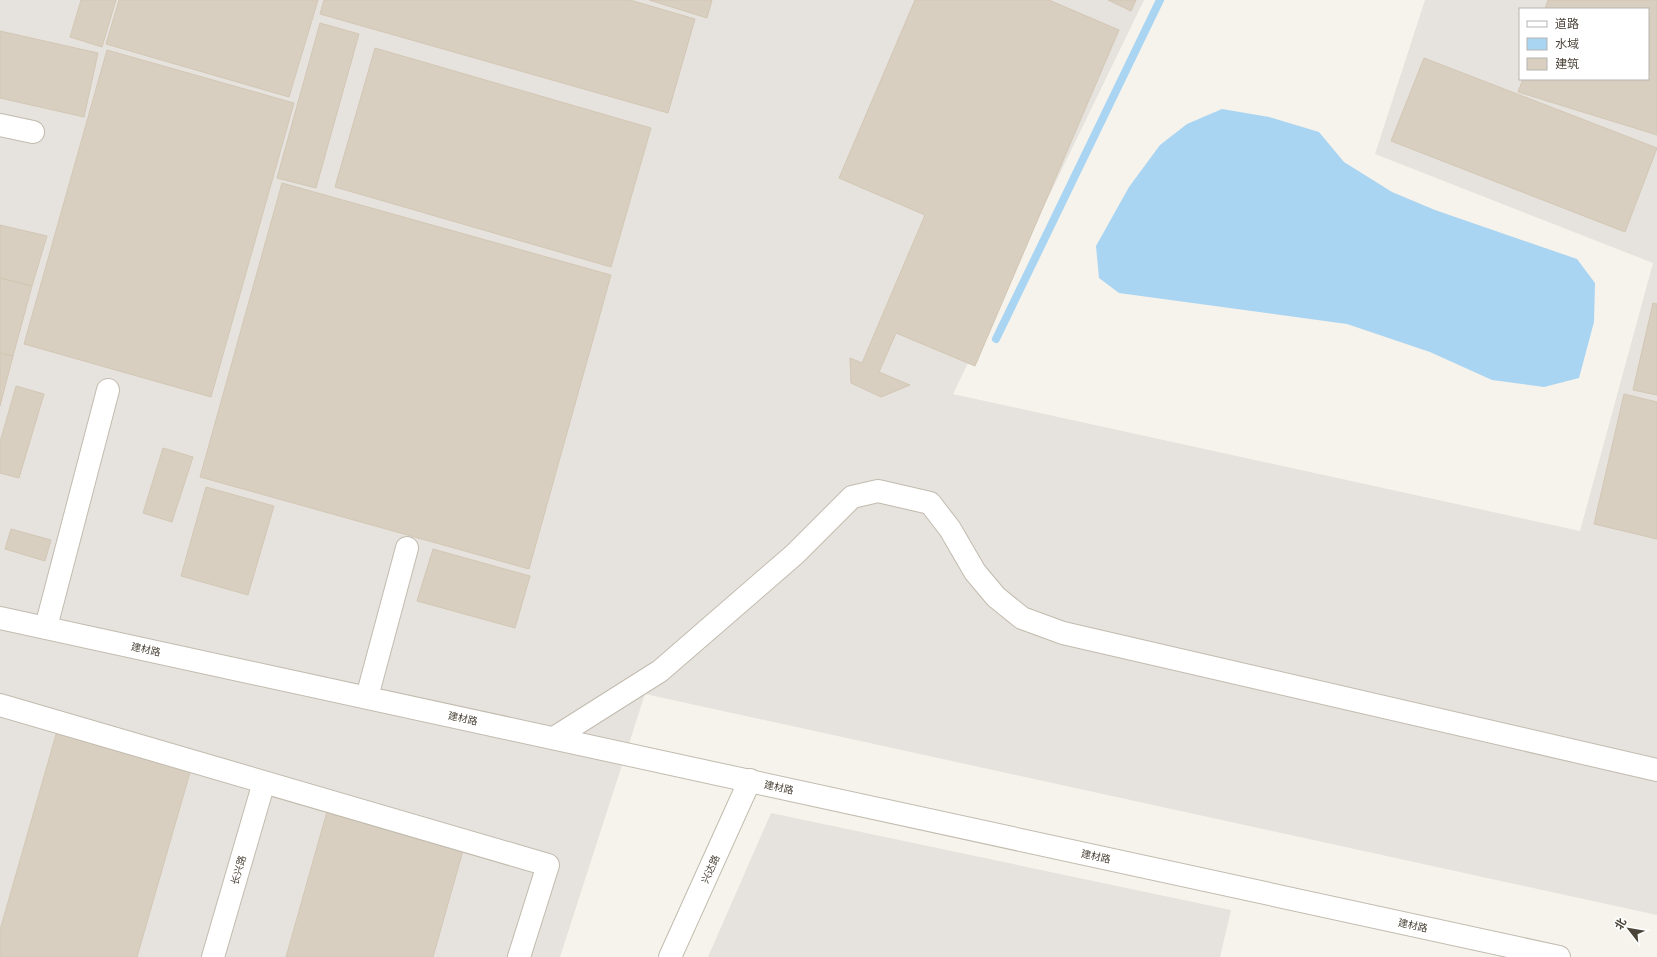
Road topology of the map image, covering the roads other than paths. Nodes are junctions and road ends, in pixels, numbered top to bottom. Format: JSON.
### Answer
{"nodes":[{"id":1,"x":0,"y":125,"type":"edge"},
{"id":2,"x":33,"y":132,"type":"dead end"},
{"id":3,"x":108,"y":390,"type":"dead end"},
{"id":4,"x":407,"y":548,"type":"dead end"},
{"id":5,"x":0,"y":618,"type":"edge"},
{"id":6,"x":46,"y":628,"type":"junction"},
{"id":7,"x":367,"y":697,"type":"junction"},
{"id":8,"x":0,"y":705,"type":"edge"},
{"id":9,"x":554,"y":738,"type":"junction"},
{"id":10,"x":1657,"y":770,"type":"edge"},
{"id":11,"x":750,"y":780,"type":"junction"},
{"id":12,"x":264,"y":782,"type":"junction"},
{"id":13,"x":214,"y":957,"type":"edge"},
{"id":14,"x":519,"y":957,"type":"edge"},
{"id":15,"x":670,"y":957,"type":"edge"},
{"id":16,"x":1559,"y":957,"type":"edge"}],
"edges":[{"from":1,"to":2,"type":"street"},
{"from":3,"to":6,"type":"street"},
{"from":4,"to":7,"type":"street"},
{"from":5,"to":6,"type":"street","name":"建材路"},
{"from":6,"to":7,"type":"street","name":"建材路"},
{"from":7,"to":9,"type":"street","name":"建材路"},
{"from":8,"to":12,"type":"street"},
{"from":9,"to":10,"type":"street"},
{"from":9,"to":11,"type":"street","name":"建材路"},
{"from":11,"to":15,"type":"street","name":"兴达路"},
{"from":11,"to":16,"type":"street","name":"建材路"},
{"from":12,"to":13,"type":"street","name":"长兴路"},
{"from":12,"to":14,"type":"street"}]}
